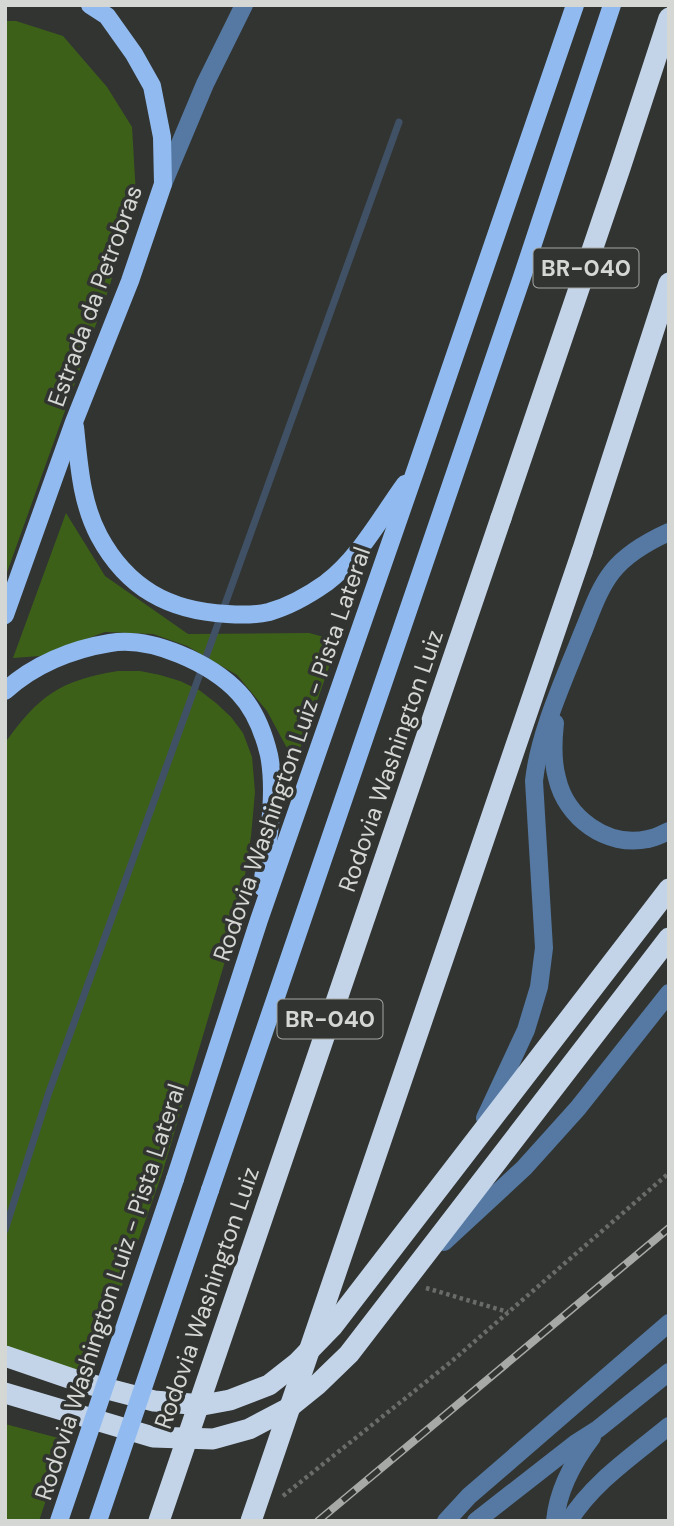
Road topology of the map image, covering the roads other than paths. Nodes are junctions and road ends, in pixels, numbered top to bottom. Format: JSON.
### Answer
{"nodes":[{"id":1,"x":90,"y":5,"type":"edge"},
{"id":2,"x":244,"y":5,"type":"edge"},
{"id":3,"x":575,"y":5,"type":"edge"},
{"id":4,"x":612,"y":5,"type":"edge"},
{"id":5,"x":669,"y":18,"type":"edge"},
{"id":6,"x":163,"y":184,"type":"junction"},
{"id":7,"x":669,"y":283,"type":"edge"},
{"id":8,"x":74,"y":422,"type":"junction"},
{"id":9,"x":417,"y":467,"type":"junction"},
{"id":10,"x":669,"y":532,"type":"edge"},
{"id":11,"x":5,"y":615,"type":"edge"},
{"id":12,"x":562,"y":685,"type":"junction"},
{"id":13,"x":5,"y":691,"type":"edge"},
{"id":14,"x":669,"y":831,"type":"edge"},
{"id":15,"x":669,"y":889,"type":"edge"},
{"id":16,"x":259,"y":920,"type":"junction"},
{"id":17,"x":669,"y":939,"type":"edge"},
{"id":18,"x":669,"y":993,"type":"edge"},
{"id":19,"x":475,"y":1141,"type":"junction"},
{"id":20,"x":411,"y":1274,"type":"junction"},
{"id":21,"x":669,"y":1323,"type":"edge"},
{"id":22,"x":6,"y":1356,"type":"edge"},
{"id":23,"x":669,"y":1372,"type":"edge"},
{"id":24,"x":5,"y":1393,"type":"edge"},
{"id":25,"x":669,"y":1426,"type":"edge"},
{"id":26,"x":598,"y":1429,"type":"junction"},
{"id":27,"x":60,"y":1521,"type":"edge"},
{"id":28,"x":98,"y":1521,"type":"edge"},
{"id":29,"x":159,"y":1521,"type":"edge"},
{"id":30,"x":251,"y":1521,"type":"edge"},
{"id":31,"x":446,"y":1521,"type":"edge"},
{"id":32,"x":476,"y":1521,"type":"edge"},
{"id":33,"x":555,"y":1521,"type":"edge"},
{"id":34,"x":569,"y":1521,"type":"edge"}],
"edges":[{"from":1,"to":6,"type":"main road","name":"Estrada da Petrobras"},
{"from":2,"to":6,"type":"street"},
{"from":3,"to":9,"type":"main road","name":"Rodovia Washington Luiz - Pista Lateral"},
{"from":4,"to":28,"type":"main road","bridge":true},
{"from":5,"to":29,"type":"highway","name":"Rodovia Washington Luiz","number":"BR-040","bridge":true},
{"from":6,"to":8,"type":"main road","name":"Estrada da Petrobras"},
{"from":7,"to":30,"type":"highway","number":"BR-040","bridge":true},
{"from":8,"to":9,"type":"main road"},
{"from":8,"to":11,"type":"main road","name":"Estrada da Petrobras"},
{"from":9,"to":16,"type":"main road","name":"Rodovia Washington Luiz - Pista Lateral"},
{"from":10,"to":12,"type":"street"},
{"from":12,"to":14,"type":"street"},
{"from":12,"to":19,"type":"street"},
{"from":13,"to":16,"type":"main road"},
{"from":15,"to":19,"type":"highway"},
{"from":16,"to":27,"type":"main road","name":"Rodovia Washington Luiz - Pista Lateral","bridge":true},
{"from":17,"to":20,"type":"highway"},
{"from":18,"to":20,"type":"street"},
{"from":19,"to":22,"type":"highway"},
{"from":20,"to":24,"type":"highway"},
{"from":21,"to":31,"type":"street"},
{"from":23,"to":26,"type":"street"},
{"from":25,"to":34,"type":"street"},
{"from":26,"to":32,"type":"street"},
{"from":26,"to":33,"type":"street"}]}
